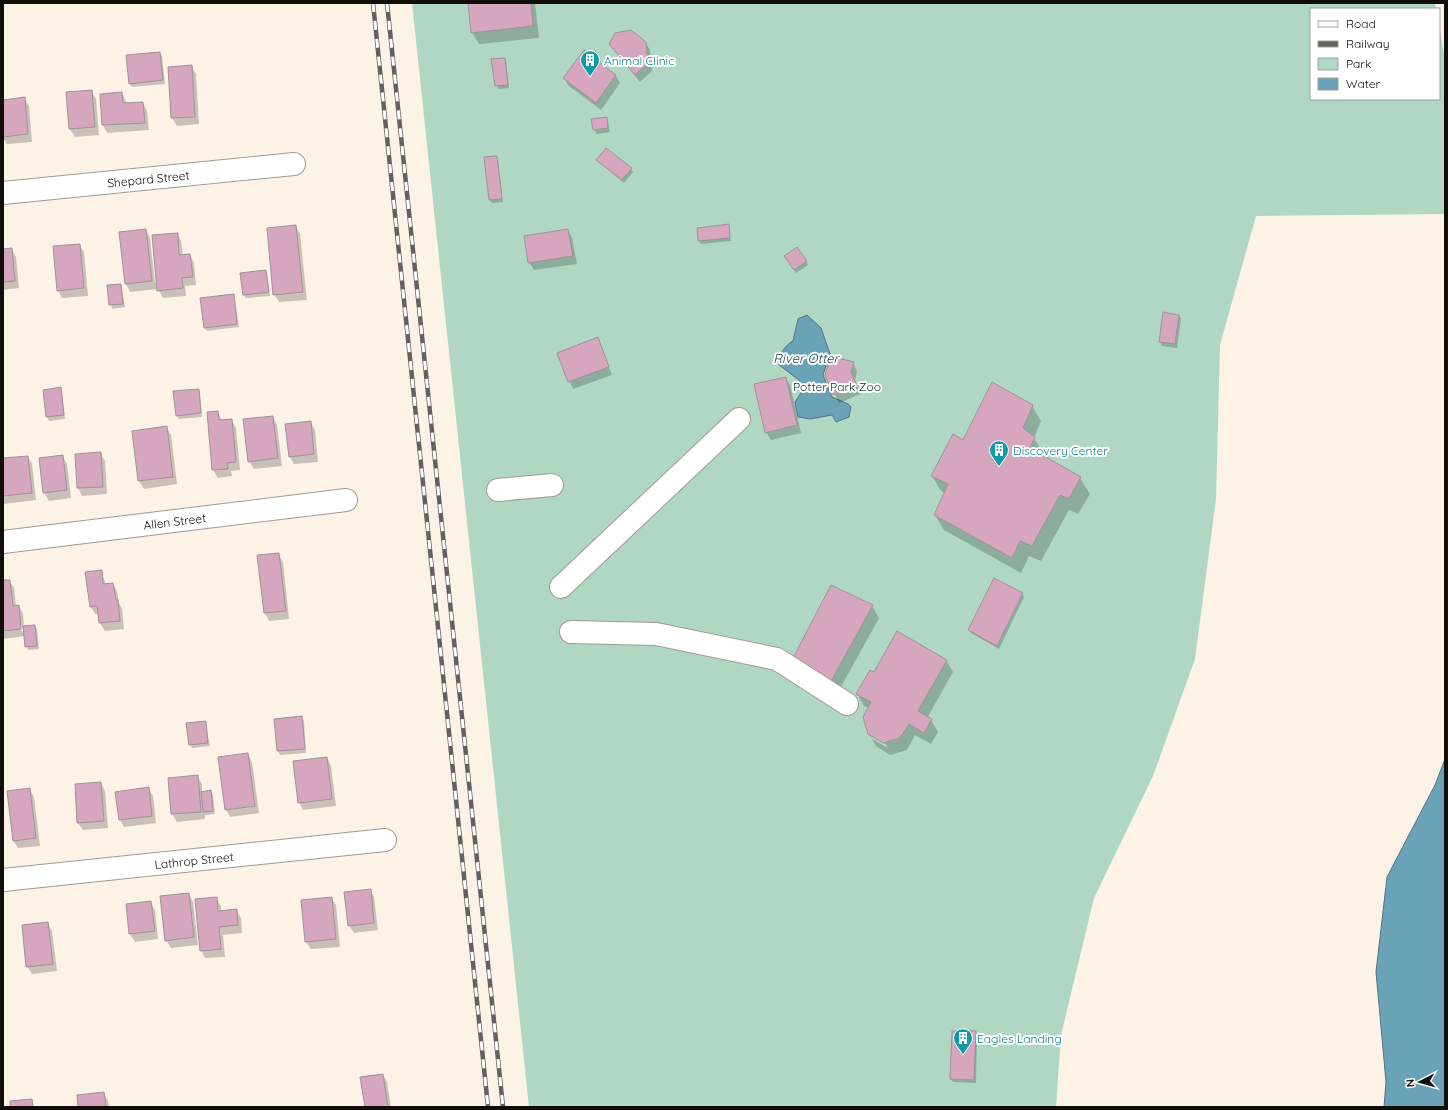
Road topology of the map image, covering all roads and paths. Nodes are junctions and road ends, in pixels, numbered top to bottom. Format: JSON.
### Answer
{"nodes":[{"id":1,"x":294,"y":164,"type":"dead end"},
{"id":2,"x":3,"y":193,"type":"edge"},
{"id":3,"x":739,"y":419,"type":"dead end"},
{"id":4,"x":552,"y":485,"type":"dead end"},
{"id":5,"x":498,"y":490,"type":"dead end"},
{"id":6,"x":346,"y":500,"type":"dead end"},
{"id":7,"x":3,"y":542,"type":"edge"},
{"id":8,"x":561,"y":587,"type":"dead end"},
{"id":9,"x":571,"y":632,"type":"dead end"},
{"id":10,"x":847,"y":704,"type":"dead end"},
{"id":11,"x":385,"y":840,"type":"dead end"},
{"id":12,"x":3,"y":880,"type":"edge"}],
"edges":[{"from":1,"to":2,"type":"street","name":"Shepard Street"},
{"from":3,"to":8,"type":"street"},
{"from":4,"to":5,"type":"street"},
{"from":6,"to":7,"type":"street","name":"Allen Street"},
{"from":9,"to":10,"type":"street"},
{"from":11,"to":12,"type":"street","name":"Lathrop Street"}]}
